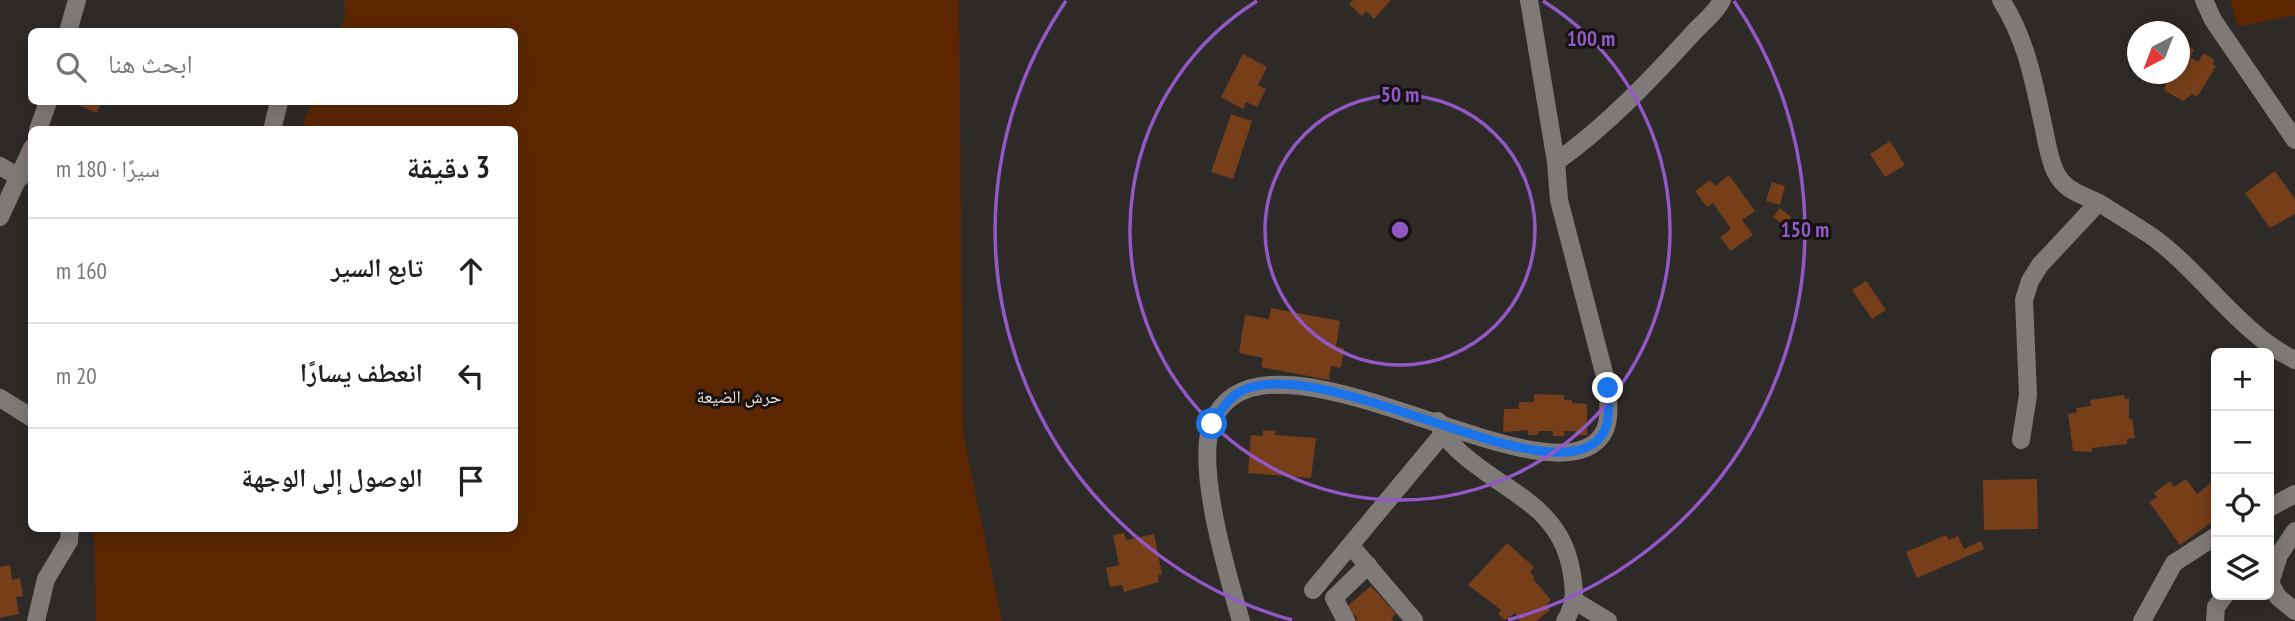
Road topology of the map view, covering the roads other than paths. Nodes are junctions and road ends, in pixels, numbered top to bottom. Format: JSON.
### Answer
{"nodes":[{"id":1,"x":77,"y":0,"type":"edge"},
{"id":2,"x":1529,"y":0,"type":"edge"},
{"id":3,"x":1722,"y":0,"type":"edge"},
{"id":4,"x":2001,"y":0,"type":"edge"},
{"id":5,"x":2204,"y":0,"type":"edge"},
{"id":6,"x":69,"y":28,"type":"edge"},
{"id":7,"x":47,"y":105,"type":"edge"},
{"id":8,"x":278,"y":105,"type":"edge"},
{"id":9,"x":39,"y":126,"type":"edge"},
{"id":10,"x":273,"y":126,"type":"edge"},
{"id":11,"x":2292,"y":130,"type":"edge"},
{"id":12,"x":28,"y":158,"type":"edge"},
{"id":13,"x":1556,"y":162,"type":"junction"},
{"id":14,"x":0,"y":166,"type":"edge"},
{"id":15,"x":20,"y":178,"type":"junction"},
{"id":16,"x":2098,"y":203,"type":"junction"},
{"id":17,"x":0,"y":217,"type":"edge"},
{"id":18,"x":2295,"y":359,"type":"edge"},
{"id":19,"x":0,"y":398,"type":"edge"},
{"id":20,"x":28,"y":416,"type":"edge"},
{"id":21,"x":1440,"y":428,"type":"junction"},
{"id":22,"x":2021,"y":440,"type":"dead end"},
{"id":23,"x":2295,"y":494,"type":"edge"},
{"id":24,"x":2274,"y":505,"type":"edge"},
{"id":25,"x":2295,"y":531,"type":"edge"},
{"id":26,"x":70,"y":532,"type":"edge"},
{"id":27,"x":2214,"y":537,"type":"edge"},
{"id":28,"x":1352,"y":546,"type":"junction"},
{"id":29,"x":2274,"y":558,"type":"edge"},
{"id":30,"x":1368,"y":565,"type":"junction"},
{"id":31,"x":1313,"y":590,"type":"dead end"},
{"id":32,"x":2274,"y":591,"type":"edge"},
{"id":33,"x":2221,"y":600,"type":"edge"},
{"id":34,"x":1575,"y":601,"type":"junction"},
{"id":35,"x":2295,"y":611,"type":"edge"},
{"id":36,"x":1414,"y":620,"type":"edge"},
{"id":37,"x":36,"y":621,"type":"edge"},
{"id":38,"x":1241,"y":621,"type":"edge"},
{"id":39,"x":1346,"y":621,"type":"edge"},
{"id":40,"x":1565,"y":621,"type":"edge"},
{"id":41,"x":1608,"y":621,"type":"edge"},
{"id":42,"x":2142,"y":621,"type":"edge"},
{"id":43,"x":2215,"y":621,"type":"edge"}],
"edges":[{"from":1,"to":6,"type":"street"},
{"from":2,"to":13,"type":"street"},
{"from":3,"to":13,"type":"street"},
{"from":4,"to":16,"type":"street"},
{"from":5,"to":11,"type":"street"},
{"from":7,"to":9,"type":"street"},
{"from":8,"to":10,"type":"street"},
{"from":12,"to":15,"type":"street"},
{"from":13,"to":21,"type":"street"},
{"from":14,"to":15,"type":"street"},
{"from":15,"to":17,"type":"street"},
{"from":16,"to":18,"type":"street"},
{"from":16,"to":22,"type":"street"},
{"from":19,"to":20,"type":"street"},
{"from":21,"to":28,"type":"street"},
{"from":21,"to":34,"type":"street"},
{"from":21,"to":38,"type":"street"},
{"from":23,"to":24,"type":"street"},
{"from":25,"to":29,"type":"street"},
{"from":26,"to":37,"type":"street"},
{"from":27,"to":42,"type":"street"},
{"from":28,"to":30,"type":"street"},
{"from":28,"to":31,"type":"street"},
{"from":30,"to":36,"type":"street"},
{"from":30,"to":39,"type":"street"},
{"from":32,"to":35,"type":"street"},
{"from":33,"to":43,"type":"street"},
{"from":34,"to":40,"type":"street"},
{"from":34,"to":41,"type":"street"}]}
